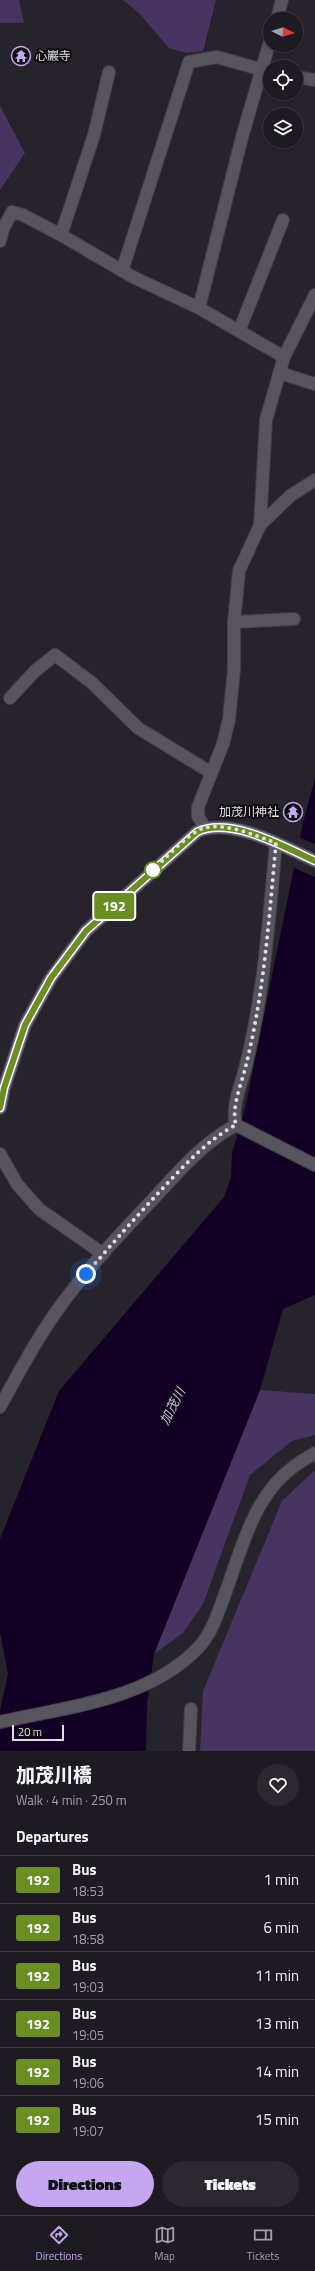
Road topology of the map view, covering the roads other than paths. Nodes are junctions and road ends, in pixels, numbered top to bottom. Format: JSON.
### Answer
{"nodes":[{"id":1,"x":282,"y":0,"type":"edge"},
{"id":2,"x":279,"y":12,"type":"edge"},
{"id":3,"x":263,"y":71,"type":"edge"},
{"id":4,"x":109,"y":72,"type":"dead end"},
{"id":5,"x":303,"y":78,"type":"edge"},
{"id":6,"x":263,"y":79,"type":"edge"},
{"id":7,"x":315,"y":80,"type":"edge"},
{"id":8,"x":283,"y":220,"type":"dead end"},
{"id":9,"x":61,"y":235,"type":"junction"},
{"id":10,"x":0,"y":241,"type":"edge"},
{"id":11,"x":122,"y":271,"type":"junction"},
{"id":12,"x":315,"y":295,"type":"edge"},
{"id":13,"x":199,"y":308,"type":"junction"},
{"id":14,"x":239,"y":331,"type":"junction"},
{"id":15,"x":284,"y":357,"type":"junction"},
{"id":16,"x":280,"y":373,"type":"junction"},
{"id":17,"x":315,"y":384,"type":"edge"},
{"id":18,"x":315,"y":480,"type":"edge"},
{"id":19,"x":260,"y":525,"type":"junction"},
{"id":20,"x":294,"y":619,"type":"dead end"},
{"id":21,"x":234,"y":622,"type":"junction"},
{"id":22,"x":10,"y":698,"type":"dead end"},
{"id":23,"x":210,"y":772,"type":"junction"},
{"id":24,"x":205,"y":828,"type":"junction"},
{"id":25,"x":281,"y":845,"type":"junction"},
{"id":26,"x":315,"y":861,"type":"edge"},
{"id":27,"x":2,"y":1086,"type":"edge"},
{"id":28,"x":0,"y":1108,"type":"edge"},
{"id":29,"x":237,"y":1125,"type":"junction"},
{"id":30,"x":0,"y":1154,"type":"edge"},
{"id":31,"x":315,"y":1165,"type":"edge"},
{"id":32,"x":103,"y":1254,"type":"junction"},
{"id":33,"x":0,"y":1407,"type":"edge"},
{"id":34,"x":315,"y":1453,"type":"edge"},
{"id":35,"x":191,"y":1709,"type":"dead end"},
{"id":36,"x":0,"y":1722,"type":"edge"},
{"id":37,"x":189,"y":1751,"type":"edge"}],
"edges":[{"from":1,"to":2,"type":"street"},
{"from":3,"to":11,"type":"street"},
{"from":4,"to":9,"type":"street"},
{"from":5,"to":7,"type":"street"},
{"from":6,"to":13,"type":"street"},
{"from":8,"to":14,"type":"street"},
{"from":9,"to":10,"type":"street"},
{"from":9,"to":11,"type":"street"},
{"from":11,"to":13,"type":"street"},
{"from":12,"to":15,"type":"street"},
{"from":13,"to":14,"type":"street"},
{"from":14,"to":15,"type":"street"},
{"from":15,"to":16,"type":"street"},
{"from":16,"to":17,"type":"street"},
{"from":16,"to":19,"type":"street"},
{"from":18,"to":19,"type":"street"},
{"from":19,"to":21,"type":"street"},
{"from":20,"to":21,"type":"street"},
{"from":21,"to":23,"type":"street"},
{"from":22,"to":23,"type":"street"},
{"from":23,"to":24,"type":"street"},
{"from":24,"to":25,"type":"main road"},
{"from":24,"to":27,"type":"main road"},
{"from":25,"to":26,"type":"main road"},
{"from":25,"to":29,"type":"street"},
{"from":27,"to":28,"type":"main road"},
{"from":29,"to":31,"type":"street"},
{"from":29,"to":32,"type":"street"},
{"from":30,"to":32,"type":"street"},
{"from":32,"to":33,"type":"street"},
{"from":34,"to":36,"type":"street"},
{"from":35,"to":37,"type":"street"}]}
